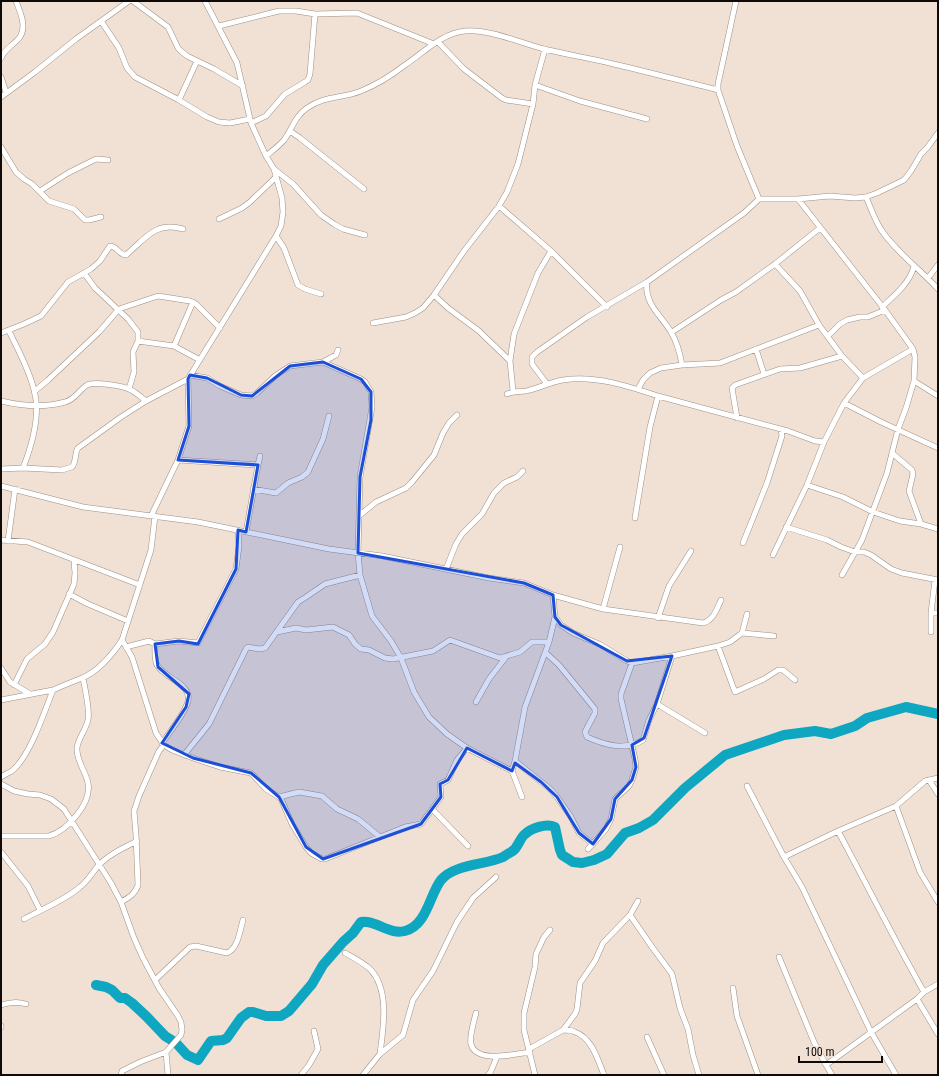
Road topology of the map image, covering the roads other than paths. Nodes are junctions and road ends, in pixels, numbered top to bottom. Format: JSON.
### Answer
{"nodes":[{"id":1,"x":16,"y":1,"type":"edge"},
{"id":2,"x":129,"y":1,"type":"edge"},
{"id":3,"x":133,"y":1,"type":"edge"},
{"id":4,"x":205,"y":1,"type":"edge"},
{"id":5,"x":736,"y":1,"type":"edge"},
{"id":6,"x":315,"y":14,"type":"junction"},
{"id":7,"x":101,"y":21,"type":"junction"},
{"id":8,"x":219,"y":26,"type":"junction"},
{"id":9,"x":436,"y":43,"type":"junction"},
{"id":10,"x":545,"y":49,"type":"junction"},
{"id":11,"x":1,"y":58,"type":"edge"},
{"id":12,"x":197,"y":61,"type":"junction"},
{"id":13,"x":1,"y":78,"type":"edge"},
{"id":14,"x":535,"y":85,"type":"junction"},
{"id":15,"x":243,"y":86,"type":"junction"},
{"id":16,"x":718,"y":90,"type":"junction"},
{"id":17,"x":6,"y":92,"type":"junction"},
{"id":18,"x":1,"y":96,"type":"edge"},
{"id":19,"x":179,"y":100,"type":"junction"},
{"id":20,"x":533,"y":104,"type":"junction"},
{"id":21,"x":646,"y":119,"type":"dead end"},
{"id":22,"x":251,"y":121,"type":"junction"},
{"id":23,"x":290,"y":131,"type":"junction"},
{"id":24,"x":938,"y":133,"type":"edge"},
{"id":25,"x":1,"y":147,"type":"edge"},
{"id":26,"x":266,"y":156,"type":"junction"},
{"id":27,"x":108,"y":160,"type":"dead end"},
{"id":28,"x":274,"y":169,"type":"junction"},
{"id":29,"x":276,"y":177,"type":"junction"},
{"id":30,"x":364,"y":190,"type":"dead end"},
{"id":31,"x":40,"y":191,"type":"junction"},
{"id":32,"x":866,"y":197,"type":"junction"},
{"id":33,"x":759,"y":199,"type":"junction"},
{"id":34,"x":798,"y":199,"type":"junction"},
{"id":35,"x":499,"y":206,"type":"junction"},
{"id":36,"x":101,"y":217,"type":"dead end"},
{"id":37,"x":219,"y":219,"type":"dead end"},
{"id":38,"x":820,"y":228,"type":"junction"},
{"id":39,"x":183,"y":229,"type":"dead end"},
{"id":40,"x":365,"y":235,"type":"dead end"},
{"id":41,"x":276,"y":236,"type":"junction"},
{"id":42,"x":551,"y":251,"type":"junction"},
{"id":43,"x":775,"y":264,"type":"junction"},
{"id":44,"x":938,"y":265,"type":"edge"},
{"id":45,"x":914,"y":266,"type":"junction"},
{"id":46,"x":84,"y":273,"type":"junction"},
{"id":47,"x":928,"y":278,"type":"junction"},
{"id":48,"x":646,"y":282,"type":"junction"},
{"id":49,"x":938,"y":289,"type":"edge"},
{"id":50,"x":321,"y":294,"type":"dead end"},
{"id":51,"x":434,"y":295,"type":"junction"},
{"id":52,"x":193,"y":302,"type":"junction"},
{"id":53,"x":607,"y":307,"type":"junction"},
{"id":54,"x":884,"y":308,"type":"junction"},
{"id":55,"x":118,"y":310,"type":"junction"},
{"id":56,"x":373,"y":323,"type":"dead end"},
{"id":57,"x":819,"y":325,"type":"junction"},
{"id":58,"x":220,"y":328,"type":"junction"},
{"id":59,"x":9,"y":331,"type":"junction"},
{"id":60,"x":672,"y":332,"type":"junction"},
{"id":61,"x":1,"y":333,"type":"edge"},
{"id":62,"x":828,"y":336,"type":"junction"},
{"id":63,"x":138,"y":341,"type":"junction"},
{"id":64,"x":174,"y":346,"type":"junction"},
{"id":65,"x":756,"y":349,"type":"junction"},
{"id":66,"x":913,"y":349,"type":"junction"},
{"id":67,"x":338,"y":350,"type":"dead end"},
{"id":68,"x":842,"y":356,"type":"junction"},
{"id":69,"x":200,"y":360,"type":"junction"},
{"id":70,"x":510,"y":360,"type":"junction"},
{"id":71,"x":323,"y":362,"type":"junction"},
{"id":72,"x":682,"y":365,"type":"junction"},
{"id":73,"x":764,"y":374,"type":"junction"},
{"id":74,"x":189,"y":377,"type":"junction"},
{"id":75,"x":863,"y":378,"type":"junction"},
{"id":76,"x":914,"y":381,"type":"junction"},
{"id":77,"x":547,"y":384,"type":"junction"},
{"id":78,"x":129,"y":389,"type":"junction"},
{"id":79,"x":638,"y":389,"type":"junction"},
{"id":80,"x":35,"y":391,"type":"junction"},
{"id":81,"x":513,"y":391,"type":"junction"},
{"id":82,"x":507,"y":394,"type":"dead end"},
{"id":83,"x":658,"y":396,"type":"junction"},
{"id":84,"x":938,"y":396,"type":"edge"},
{"id":85,"x":1,"y":401,"type":"edge"},
{"id":86,"x":146,"y":401,"type":"junction"},
{"id":87,"x":844,"y":403,"type":"junction"},
{"id":88,"x":37,"y":406,"type":"junction"},
{"id":89,"x":457,"y":415,"type":"dead end"},
{"id":90,"x":329,"y":416,"type":"dead end"},
{"id":91,"x":737,"y":418,"type":"junction"},
{"id":92,"x":781,"y":429,"type":"junction"},
{"id":93,"x":898,"y":429,"type":"junction"},
{"id":94,"x":788,"y":431,"type":"junction"},
{"id":95,"x":782,"y":436,"type":"junction"},
{"id":96,"x":824,"y":442,"type":"junction"},
{"id":97,"x":938,"y":448,"type":"edge"},
{"id":98,"x":892,"y":453,"type":"junction"},
{"id":99,"x":260,"y":456,"type":"dead end"},
{"id":100,"x":178,"y":460,"type":"junction"},
{"id":101,"x":258,"y":465,"type":"junction"},
{"id":102,"x":23,"y":468,"type":"junction"},
{"id":103,"x":1,"y":469,"type":"edge"},
{"id":104,"x":524,"y":471,"type":"dead end"},
{"id":105,"x":807,"y":485,"type":"junction"},
{"id":106,"x":1,"y":486,"type":"edge"},
{"id":107,"x":15,"y":489,"type":"junction"},
{"id":108,"x":253,"y":489,"type":"junction"},
{"id":109,"x":873,"y":512,"type":"junction"},
{"id":110,"x":360,"y":515,"type":"junction"},
{"id":111,"x":153,"y":516,"type":"junction"},
{"id":112,"x":635,"y":518,"type":"dead end"},
{"id":113,"x":921,"y":524,"type":"junction"},
{"id":114,"x":786,"y":527,"type":"junction"},
{"id":115,"x":938,"y":528,"type":"edge"},
{"id":116,"x":238,"y":530,"type":"junction"},
{"id":117,"x":246,"y":532,"type":"junction"},
{"id":118,"x":1,"y":540,"type":"edge"},
{"id":119,"x":8,"y":541,"type":"junction"},
{"id":120,"x":743,"y":543,"type":"dead end"},
{"id":121,"x":620,"y":547,"type":"dead end"},
{"id":122,"x":691,"y":551,"type":"dead end"},
{"id":123,"x":855,"y":552,"type":"junction"},
{"id":124,"x":358,"y":553,"type":"junction"},
{"id":125,"x":773,"y":555,"type":"dead end"},
{"id":126,"x":74,"y":560,"type":"junction"},
{"id":127,"x":446,"y":569,"type":"junction"},
{"id":128,"x":360,"y":575,"type":"junction"},
{"id":129,"x":842,"y":575,"type":"dead end"},
{"id":130,"x":936,"y":580,"type":"edge"},
{"id":131,"x":140,"y":585,"type":"junction"},
{"id":132,"x":69,"y":594,"type":"junction"},
{"id":133,"x":553,"y":595,"type":"junction"},
{"id":134,"x":721,"y":600,"type":"dead end"},
{"id":135,"x":603,"y":609,"type":"junction"},
{"id":136,"x":931,"y":612,"type":"junction"},
{"id":137,"x":938,"y":613,"type":"edge"},
{"id":138,"x":747,"y":614,"type":"dead end"},
{"id":139,"x":555,"y":617,"type":"junction"},
{"id":140,"x":658,"y":618,"type":"junction"},
{"id":141,"x":128,"y":621,"type":"junction"},
{"id":142,"x":277,"y":632,"type":"junction"},
{"id":143,"x":931,"y":632,"type":"dead end"},
{"id":144,"x":742,"y":633,"type":"junction"},
{"id":145,"x":774,"y":636,"type":"dead end"},
{"id":146,"x":122,"y":640,"type":"junction"},
{"id":147,"x":550,"y":642,"type":"junction"},
{"id":148,"x":154,"y":644,"type":"junction"},
{"id":149,"x":718,"y":646,"type":"junction"},
{"id":150,"x":126,"y":647,"type":"junction"},
{"id":151,"x":546,"y":653,"type":"junction"},
{"id":152,"x":672,"y":656,"type":"junction"},
{"id":153,"x":506,"y":657,"type":"junction"},
{"id":154,"x":401,"y":658,"type":"junction"},
{"id":155,"x":632,"y":663,"type":"junction"},
{"id":156,"x":1,"y":668,"type":"edge"},
{"id":157,"x":83,"y":678,"type":"junction"},
{"id":158,"x":795,"y":680,"type":"dead end"},
{"id":159,"x":14,"y":685,"type":"junction"},
{"id":160,"x":53,"y":690,"type":"junction"},
{"id":161,"x":30,"y":694,"type":"junction"},
{"id":162,"x":1,"y":700,"type":"edge"},
{"id":163,"x":476,"y":702,"type":"dead end"},
{"id":164,"x":658,"y":704,"type":"junction"},
{"id":165,"x":705,"y":733,"type":"dead end"},
{"id":166,"x":163,"y":744,"type":"junction"},
{"id":167,"x":632,"y":745,"type":"junction"},
{"id":168,"x":467,"y":748,"type":"junction"},
{"id":169,"x":184,"y":755,"type":"junction"},
{"id":170,"x":515,"y":761,"type":"junction"},
{"id":171,"x":512,"y":771,"type":"junction"},
{"id":172,"x":1,"y":777,"type":"edge"},
{"id":173,"x":938,"y":778,"type":"edge"},
{"id":174,"x":929,"y":780,"type":"junction"},
{"id":175,"x":1,"y":784,"type":"edge"},
{"id":176,"x":747,"y":786,"type":"dead end"},
{"id":177,"x":938,"y":794,"type":"edge"},
{"id":178,"x":279,"y":797,"type":"junction"},
{"id":179,"x":522,"y":797,"type":"dead end"},
{"id":180,"x":896,"y":806,"type":"junction"},
{"id":181,"x":432,"y":809,"type":"junction"},
{"id":182,"x":73,"y":821,"type":"junction"},
{"id":183,"x":838,"y":831,"type":"junction"},
{"id":184,"x":1,"y":836,"type":"edge"},
{"id":185,"x":380,"y":837,"type":"junction"},
{"id":186,"x":137,"y":841,"type":"junction"},
{"id":187,"x":593,"y":844,"type":"junction"},
{"id":188,"x":468,"y":846,"type":"dead end"},
{"id":189,"x":588,"y":849,"type":"dead end"},
{"id":190,"x":1,"y":852,"type":"edge"},
{"id":191,"x":784,"y":857,"type":"junction"},
{"id":192,"x":99,"y":865,"type":"junction"},
{"id":193,"x":496,"y":877,"type":"dead end"},
{"id":194,"x":638,"y":901,"type":"dead end"},
{"id":195,"x":121,"y":902,"type":"junction"},
{"id":196,"x":938,"y":902,"type":"edge"},
{"id":197,"x":40,"y":910,"type":"junction"},
{"id":198,"x":630,"y":915,"type":"junction"},
{"id":199,"x":24,"y":920,"type":"dead end"},
{"id":200,"x":243,"y":920,"type":"dead end"},
{"id":201,"x":550,"y":930,"type":"dead end"},
{"id":202,"x":345,"y":953,"type":"dead end"},
{"id":203,"x":779,"y":957,"type":"dead end"},
{"id":204,"x":155,"y":980,"type":"junction"},
{"id":205,"x":938,"y":984,"type":"edge"},
{"id":206,"x":733,"y":988,"type":"dead end"},
{"id":207,"x":924,"y":992,"type":"junction"},
{"id":208,"x":917,"y":999,"type":"junction"},
{"id":209,"x":26,"y":1004,"type":"dead end"},
{"id":210,"x":1,"y":1005,"type":"edge"},
{"id":211,"x":476,"y":1013,"type":"dead end"},
{"id":212,"x":563,"y":1030,"type":"junction"},
{"id":213,"x":314,"y":1031,"type":"dead end"},
{"id":214,"x":871,"y":1032,"type":"junction"},
{"id":215,"x":938,"y":1034,"type":"edge"},
{"id":216,"x":647,"y":1037,"type":"dead end"},
{"id":217,"x":529,"y":1051,"type":"junction"},
{"id":218,"x":166,"y":1052,"type":"junction"},
{"id":219,"x":380,"y":1054,"type":"junction"},
{"id":220,"x":497,"y":1057,"type":"junction"},
{"id":221,"x":826,"y":1065,"type":"junction"},
{"id":222,"x":121,"y":1075,"type":"edge"},
{"id":223,"x":168,"y":1075,"type":"edge"},
{"id":224,"x":301,"y":1075,"type":"edge"},
{"id":225,"x":363,"y":1075,"type":"edge"},
{"id":226,"x":488,"y":1075,"type":"edge"},
{"id":227,"x":535,"y":1075,"type":"edge"},
{"id":228,"x":604,"y":1075,"type":"edge"},
{"id":229,"x":664,"y":1075,"type":"edge"},
{"id":230,"x":699,"y":1075,"type":"edge"},
{"id":231,"x":758,"y":1075,"type":"edge"},
{"id":232,"x":832,"y":1075,"type":"edge"},
{"id":233,"x":896,"y":1075,"type":"edge"}],
"edges":[{"from":1,"to":11,"type":"street"},
{"from":2,"to":7,"type":"street"},
{"from":3,"to":12,"type":"street"},
{"from":4,"to":8,"type":"street"},
{"from":5,"to":16,"type":"street"},
{"from":6,"to":8,"type":"street"},
{"from":6,"to":9,"type":"street"},
{"from":6,"to":22,"type":"street"},
{"from":7,"to":17,"type":"street"},
{"from":7,"to":19,"type":"street"},
{"from":8,"to":15,"type":"street"},
{"from":9,"to":10,"type":"street"},
{"from":9,"to":20,"type":"street"},
{"from":9,"to":23,"type":"street"},
{"from":10,"to":14,"type":"street"},
{"from":10,"to":16,"type":"street"},
{"from":12,"to":15,"type":"street"},
{"from":12,"to":19,"type":"street"},
{"from":13,"to":17,"type":"street"},
{"from":14,"to":20,"type":"street"},
{"from":14,"to":21,"type":"street"},
{"from":15,"to":22,"type":"street"},
{"from":16,"to":33,"type":"street"},
{"from":17,"to":18,"type":"street"},
{"from":19,"to":22,"type":"street"},
{"from":20,"to":35,"type":"street"},
{"from":22,"to":26,"type":"street"},
{"from":23,"to":26,"type":"street"},
{"from":23,"to":30,"type":"street"},
{"from":24,"to":32,"type":"street"},
{"from":25,"to":31,"type":"street"},
{"from":26,"to":28,"type":"street"},
{"from":27,"to":31,"type":"street"},
{"from":28,"to":29,"type":"street"},
{"from":28,"to":40,"type":"street"},
{"from":29,"to":37,"type":"street"},
{"from":29,"to":41,"type":"street"},
{"from":31,"to":36,"type":"street"},
{"from":32,"to":34,"type":"street"},
{"from":32,"to":45,"type":"street"},
{"from":33,"to":34,"type":"street"},
{"from":33,"to":48,"type":"street"},
{"from":34,"to":38,"type":"street"},
{"from":35,"to":42,"type":"street"},
{"from":35,"to":51,"type":"street"},
{"from":38,"to":43,"type":"street"},
{"from":38,"to":54,"type":"street"},
{"from":39,"to":46,"type":"street"},
{"from":41,"to":50,"type":"street"},
{"from":41,"to":58,"type":"street"},
{"from":42,"to":53,"type":"street"},
{"from":42,"to":70,"type":"street"},
{"from":43,"to":57,"type":"street"},
{"from":43,"to":60,"type":"street"},
{"from":44,"to":47,"type":"street"},
{"from":45,"to":47,"type":"street"},
{"from":45,"to":54,"type":"street"},
{"from":46,"to":55,"type":"street"},
{"from":46,"to":59,"type":"street"},
{"from":47,"to":49,"type":"street"},
{"from":48,"to":53,"type":"street"},
{"from":48,"to":60,"type":"street"},
{"from":51,"to":56,"type":"street"},
{"from":51,"to":70,"type":"street"},
{"from":52,"to":55,"type":"street"},
{"from":52,"to":58,"type":"street"},
{"from":52,"to":64,"type":"street"},
{"from":53,"to":77,"type":"street"},
{"from":54,"to":62,"type":"street"},
{"from":54,"to":66,"type":"street"},
{"from":55,"to":63,"type":"street"},
{"from":55,"to":80,"type":"street"},
{"from":57,"to":62,"type":"street"},
{"from":57,"to":65,"type":"street"},
{"from":58,"to":69,"type":"street"},
{"from":59,"to":61,"type":"street"},
{"from":59,"to":80,"type":"street"},
{"from":60,"to":72,"type":"street"},
{"from":62,"to":68,"type":"street"},
{"from":63,"to":64,"type":"street"},
{"from":63,"to":78,"type":"street"},
{"from":64,"to":69,"type":"street"},
{"from":65,"to":72,"type":"street"},
{"from":65,"to":73,"type":"street"},
{"from":66,"to":75,"type":"street"},
{"from":66,"to":76,"type":"street"},
{"from":67,"to":71,"type":"street"},
{"from":68,"to":73,"type":"street"},
{"from":68,"to":75,"type":"street"},
{"from":69,"to":74,"type":"street"},
{"from":70,"to":81,"type":"street"},
{"from":71,"to":74,"type":"street"},
{"from":71,"to":110,"type":"street"},
{"from":72,"to":79,"type":"street"},
{"from":73,"to":91,"type":"street"},
{"from":74,"to":86,"type":"street"},
{"from":74,"to":100,"type":"street"},
{"from":75,"to":87,"type":"street"},
{"from":76,"to":84,"type":"street"},
{"from":76,"to":93,"type":"street"},
{"from":77,"to":79,"type":"street"},
{"from":77,"to":81,"type":"street"},
{"from":78,"to":86,"type":"street"},
{"from":78,"to":88,"type":"street"},
{"from":79,"to":83,"type":"street"},
{"from":80,"to":88,"type":"street"},
{"from":81,"to":82,"type":"street"},
{"from":83,"to":91,"type":"street"},
{"from":83,"to":112,"type":"street"},
{"from":85,"to":88,"type":"street"},
{"from":86,"to":102,"type":"street"},
{"from":87,"to":93,"type":"street"},
{"from":87,"to":96,"type":"street"},
{"from":88,"to":102,"type":"street"},
{"from":89,"to":110,"type":"street"},
{"from":90,"to":108,"type":"street"},
{"from":91,"to":92,"type":"street"},
{"from":92,"to":94,"type":"street"},
{"from":92,"to":95,"type":"street"},
{"from":93,"to":97,"type":"street"},
{"from":93,"to":98,"type":"street"},
{"from":94,"to":95,"type":"street"},
{"from":94,"to":96,"type":"street"},
{"from":95,"to":120,"type":"street"},
{"from":96,"to":105,"type":"street"},
{"from":98,"to":109,"type":"street"},
{"from":98,"to":113,"type":"street"},
{"from":99,"to":101,"type":"street"},
{"from":100,"to":101,"type":"street"},
{"from":100,"to":111,"type":"street"},
{"from":101,"to":108,"type":"street"},
{"from":102,"to":103,"type":"street"},
{"from":104,"to":127,"type":"street"},
{"from":105,"to":109,"type":"street"},
{"from":105,"to":114,"type":"street"},
{"from":106,"to":107,"type":"street"},
{"from":107,"to":111,"type":"street"},
{"from":107,"to":119,"type":"street"},
{"from":108,"to":117,"type":"street"},
{"from":109,"to":113,"type":"street"},
{"from":109,"to":123,"type":"street"},
{"from":110,"to":124,"type":"street"},
{"from":111,"to":116,"type":"street"},
{"from":111,"to":131,"type":"street"},
{"from":113,"to":115,"type":"street"},
{"from":114,"to":123,"type":"street"},
{"from":114,"to":125,"type":"street"},
{"from":116,"to":117,"type":"street"},
{"from":116,"to":148,"type":"street"},
{"from":117,"to":124,"type":"street"},
{"from":118,"to":119,"type":"street"},
{"from":119,"to":126,"type":"street"},
{"from":121,"to":135,"type":"street"},
{"from":122,"to":140,"type":"street"},
{"from":123,"to":129,"type":"street"},
{"from":123,"to":130,"type":"street"},
{"from":124,"to":127,"type":"street"},
{"from":124,"to":128,"type":"street"},
{"from":126,"to":131,"type":"street"},
{"from":126,"to":132,"type":"street"},
{"from":127,"to":133,"type":"street"},
{"from":128,"to":142,"type":"street"},
{"from":128,"to":154,"type":"street"},
{"from":130,"to":136,"type":"street"},
{"from":131,"to":141,"type":"street"},
{"from":132,"to":141,"type":"street"},
{"from":132,"to":159,"type":"street"},
{"from":133,"to":135,"type":"street"},
{"from":133,"to":139,"type":"street"},
{"from":134,"to":140,"type":"street"},
{"from":135,"to":140,"type":"street"},
{"from":136,"to":137,"type":"street"},
{"from":136,"to":143,"type":"street"},
{"from":138,"to":144,"type":"street"},
{"from":139,"to":147,"type":"street"},
{"from":139,"to":155,"type":"street"},
{"from":141,"to":146,"type":"street"},
{"from":142,"to":154,"type":"street"},
{"from":142,"to":169,"type":"street"},
{"from":144,"to":145,"type":"street"},
{"from":144,"to":149,"type":"street"},
{"from":146,"to":150,"type":"street"},
{"from":146,"to":157,"type":"street"},
{"from":147,"to":151,"type":"street"},
{"from":147,"to":153,"type":"street"},
{"from":148,"to":150,"type":"street"},
{"from":148,"to":166,"type":"street"},
{"from":149,"to":152,"type":"street"},
{"from":149,"to":158,"type":"street"},
{"from":150,"to":166,"type":"street"},
{"from":151,"to":167,"type":"street"},
{"from":151,"to":170,"type":"street"},
{"from":152,"to":155,"type":"street"},
{"from":152,"to":164,"type":"street"},
{"from":153,"to":154,"type":"street"},
{"from":153,"to":163,"type":"street"},
{"from":154,"to":168,"type":"street"},
{"from":155,"to":167,"type":"street"},
{"from":156,"to":159,"type":"street"},
{"from":157,"to":160,"type":"street"},
{"from":157,"to":182,"type":"street"},
{"from":159,"to":161,"type":"street"},
{"from":160,"to":161,"type":"street"},
{"from":160,"to":172,"type":"street"},
{"from":161,"to":162,"type":"street"},
{"from":164,"to":165,"type":"street"},
{"from":164,"to":167,"type":"street"},
{"from":166,"to":169,"type":"street"},
{"from":166,"to":186,"type":"street"},
{"from":167,"to":187,"type":"street"},
{"from":168,"to":171,"type":"street"},
{"from":168,"to":181,"type":"street"},
{"from":169,"to":178,"type":"street"},
{"from":170,"to":171,"type":"street"},
{"from":170,"to":187,"type":"street"},
{"from":171,"to":179,"type":"street"},
{"from":173,"to":174,"type":"street"},
{"from":174,"to":177,"type":"street"},
{"from":174,"to":180,"type":"street"},
{"from":175,"to":182,"type":"street"},
{"from":176,"to":191,"type":"street"},
{"from":178,"to":185,"type":"street"},
{"from":178,"to":185,"type":"street"},
{"from":180,"to":183,"type":"street"},
{"from":180,"to":196,"type":"street"},
{"from":181,"to":185,"type":"street"},
{"from":181,"to":188,"type":"street"},
{"from":182,"to":184,"type":"street"},
{"from":182,"to":192,"type":"street"},
{"from":183,"to":191,"type":"street"},
{"from":183,"to":207,"type":"street"},
{"from":186,"to":192,"type":"street"},
{"from":186,"to":195,"type":"street"},
{"from":187,"to":189,"type":"street"},
{"from":190,"to":197,"type":"street"},
{"from":191,"to":214,"type":"street"},
{"from":192,"to":195,"type":"street"},
{"from":192,"to":197,"type":"street"},
{"from":193,"to":219,"type":"street"},
{"from":194,"to":198,"type":"street"},
{"from":195,"to":204,"type":"street"},
{"from":197,"to":199,"type":"street"},
{"from":198,"to":212,"type":"street"},
{"from":198,"to":230,"type":"street"},
{"from":200,"to":204,"type":"street"},
{"from":201,"to":217,"type":"street"},
{"from":202,"to":219,"type":"street"},
{"from":203,"to":221,"type":"street"},
{"from":204,"to":218,"type":"street"},
{"from":205,"to":207,"type":"street"},
{"from":206,"to":231,"type":"street"},
{"from":207,"to":208,"type":"street"},
{"from":208,"to":214,"type":"street"},
{"from":208,"to":215,"type":"street"},
{"from":209,"to":210,"type":"street"},
{"from":211,"to":220,"type":"street"},
{"from":212,"to":217,"type":"street"},
{"from":212,"to":228,"type":"street"},
{"from":213,"to":224,"type":"street"},
{"from":214,"to":221,"type":"street"},
{"from":214,"to":233,"type":"street"},
{"from":216,"to":229,"type":"street"},
{"from":217,"to":220,"type":"street"},
{"from":217,"to":227,"type":"street"},
{"from":218,"to":222,"type":"street"},
{"from":218,"to":223,"type":"street"},
{"from":219,"to":225,"type":"street"},
{"from":220,"to":226,"type":"street"},
{"from":221,"to":232,"type":"street"}]}
